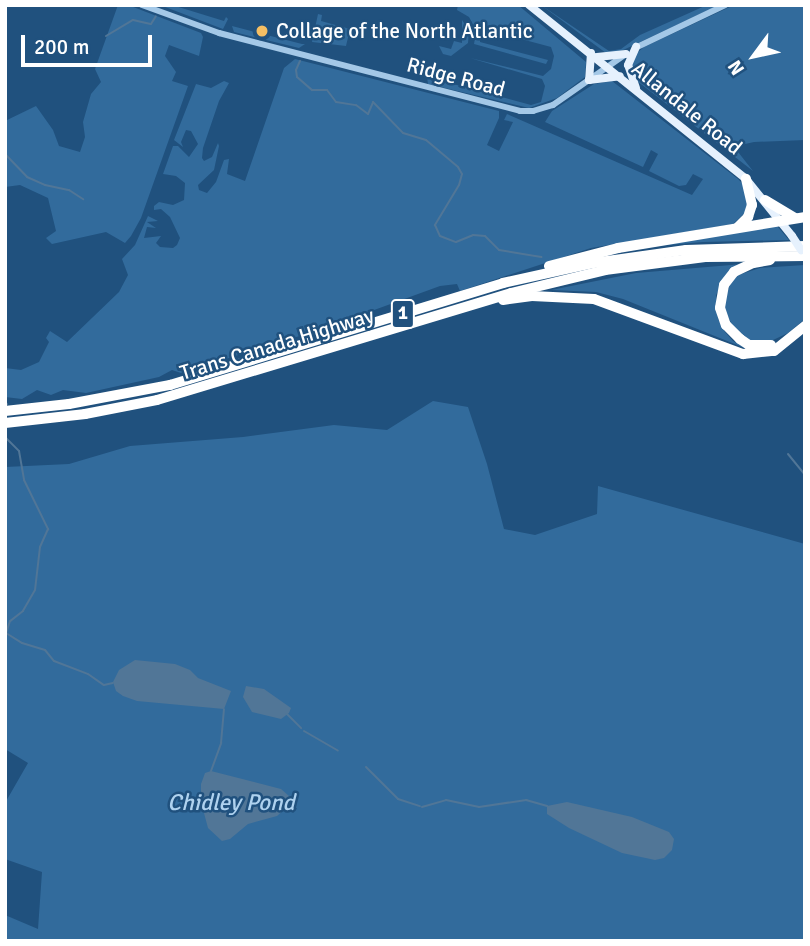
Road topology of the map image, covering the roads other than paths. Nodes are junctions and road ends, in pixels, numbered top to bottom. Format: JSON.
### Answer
{"nodes":[{"id":1,"x":142,"y":5,"type":"edge"},
{"id":2,"x":529,"y":5,"type":"edge"},
{"id":3,"x":725,"y":5,"type":"edge"},
{"id":4,"x":636,"y":47,"type":"junction"},
{"id":5,"x":626,"y":54,"type":"junction"},
{"id":6,"x":594,"y":55,"type":"junction"},
{"id":7,"x":608,"y":66,"type":"junction"},
{"id":8,"x":620,"y":76,"type":"junction"},
{"id":9,"x":589,"y":80,"type":"junction"},
{"id":10,"x":636,"y":88,"type":"junction"},
{"id":11,"x":746,"y":179,"type":"junction"},
{"id":12,"x":765,"y":200,"type":"junction"},
{"id":13,"x":800,"y":218,"type":"edge"},
{"id":14,"x":781,"y":221,"type":"junction"},
{"id":15,"x":737,"y":228,"type":"junction"},
{"id":16,"x":804,"y":254,"type":"edge"},
{"id":17,"x":503,"y":283,"type":"junction"},
{"id":18,"x":483,"y":302,"type":"junction"},
{"id":19,"x":801,"y":330,"type":"edge"},
{"id":20,"x":5,"y":411,"type":"edge"},
{"id":21,"x":5,"y":423,"type":"edge"}],
"edges":[{"from":1,"to":9,"type":"street","name":"Ridge Road"},
{"from":2,"to":6,"type":"main road","name":"Allandale Road"},
{"from":3,"to":4,"type":"street"},
{"from":4,"to":5,"type":"street"},
{"from":4,"to":10,"type":"main road"},
{"from":5,"to":6,"type":"main road"},
{"from":5,"to":7,"type":"street"},
{"from":6,"to":7,"type":"main road","name":"Allandale Road"},
{"from":6,"to":9,"type":"main road"},
{"from":7,"to":8,"type":"main road","name":"Allandale Road"},
{"from":7,"to":9,"type":"street"},
{"from":8,"to":9,"type":"main road"},
{"from":8,"to":10,"type":"main road","name":"Allandale Road"},
{"from":10,"to":11,"type":"main road","name":"Allandale Road"},
{"from":11,"to":12,"type":"main road","name":"Allandale Road"},
{"from":11,"to":15,"type":"highway"},
{"from":12,"to":13,"type":"highway"},
{"from":12,"to":14,"type":"main road","name":"Allandale Road"},
{"from":13,"to":14,"type":"highway"},
{"from":14,"to":15,"type":"highway"},
{"from":14,"to":16,"type":"main road","name":"Allandale Road","bridge":true},
{"from":15,"to":17,"type":"highway"},
{"from":16,"to":17,"type":"highway","name":"Trans Canada Highway","number":"1"},
{"from":16,"to":18,"type":"highway","name":"Trans Canada Highway","number":"1"},
{"from":16,"to":19,"type":"highway"},
{"from":17,"to":20,"type":"highway","name":"Trans Canada Highway","number":"1"},
{"from":18,"to":19,"type":"highway"},
{"from":18,"to":21,"type":"highway","name":"Trans Canada Highway","number":"1"}]}
